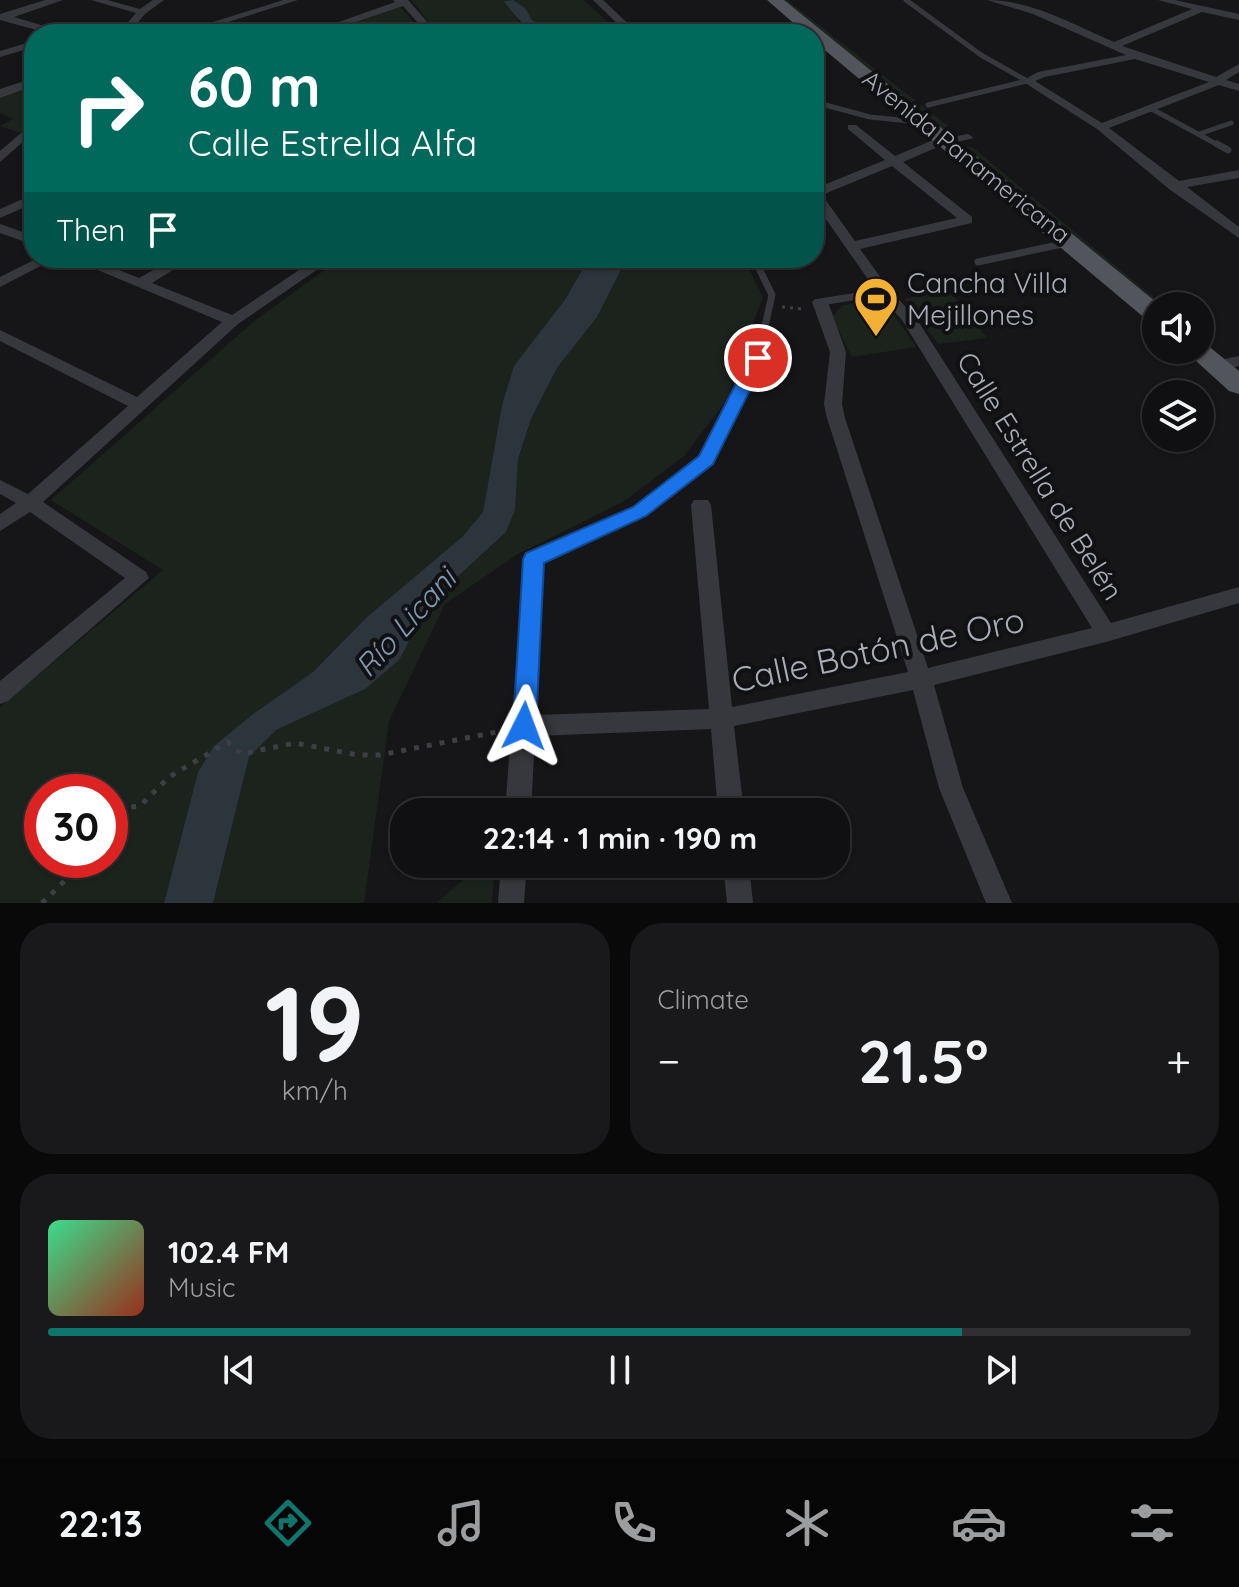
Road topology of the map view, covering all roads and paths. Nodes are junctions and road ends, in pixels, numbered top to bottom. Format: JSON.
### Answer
{"nodes":[{"id":1,"x":57,"y":0,"type":"edge"},
{"id":2,"x":96,"y":0,"type":"edge"},
{"id":3,"x":159,"y":0,"type":"edge"},
{"id":4,"x":177,"y":0,"type":"edge"},
{"id":5,"x":293,"y":0,"type":"edge"},
{"id":6,"x":598,"y":0,"type":"edge"},
{"id":7,"x":775,"y":0,"type":"edge"},
{"id":8,"x":793,"y":0,"type":"edge"},
{"id":9,"x":906,"y":0,"type":"edge"},
{"id":10,"x":992,"y":0,"type":"edge"},
{"id":11,"x":1163,"y":0,"type":"edge"},
{"id":12,"x":402,"y":1,"type":"edge"},
{"id":13,"x":1239,"y":5,"type":"edge"},
{"id":14,"x":1200,"y":9,"type":"junction"},
{"id":15,"x":144,"y":10,"type":"junction"},
{"id":16,"x":1220,"y":13,"type":"junction"},
{"id":17,"x":0,"y":17,"type":"edge"},
{"id":18,"x":1239,"y":17,"type":"edge"},
{"id":19,"x":27,"y":24,"type":"edge"},
{"id":20,"x":132,"y":24,"type":"edge"},
{"id":21,"x":213,"y":24,"type":"edge"},
{"id":22,"x":341,"y":24,"type":"edge"},
{"id":23,"x":424,"y":24,"type":"edge"},
{"id":24,"x":623,"y":24,"type":"edge"},
{"id":25,"x":807,"y":24,"type":"edge"},
{"id":26,"x":821,"y":24,"type":"edge"},
{"id":27,"x":824,"y":26,"type":"edge"},
{"id":28,"x":824,"y":37,"type":"edge"},
{"id":29,"x":1114,"y":46,"type":"junction"},
{"id":30,"x":24,"y":47,"type":"edge"},
{"id":31,"x":0,"y":54,"type":"edge"},
{"id":32,"x":1136,"y":56,"type":"junction"},
{"id":33,"x":1239,"y":67,"type":"edge"},
{"id":34,"x":1217,"y":80,"type":"junction"},
{"id":35,"x":1027,"y":81,"type":"junction"},
{"id":36,"x":24,"y":86,"type":"edge"},
{"id":37,"x":1239,"y":88,"type":"edge"},
{"id":38,"x":0,"y":94,"type":"edge"},
{"id":39,"x":824,"y":105,"type":"edge"},
{"id":40,"x":1150,"y":108,"type":"junction"},
{"id":41,"x":926,"y":113,"type":"junction"},
{"id":42,"x":1231,"y":123,"type":"dead end"},
{"id":43,"x":852,"y":127,"type":"dead end"},
{"id":44,"x":1101,"y":127,"type":"junction"},
{"id":45,"x":1199,"y":134,"type":"junction"},
{"id":46,"x":24,"y":137,"type":"joint"},
{"id":47,"x":958,"y":139,"type":"junction"},
{"id":48,"x":0,"y":144,"type":"edge"},
{"id":49,"x":1228,"y":150,"type":"dead end"},
{"id":50,"x":0,"y":158,"type":"edge"},
{"id":51,"x":894,"y":161,"type":"junction"},
{"id":52,"x":1239,"y":174,"type":"edge"},
{"id":53,"x":1174,"y":186,"type":"junction"},
{"id":54,"x":824,"y":190,"type":"edge"},
{"id":55,"x":24,"y":203,"type":"edge"},
{"id":56,"x":824,"y":207,"type":"edge"},
{"id":57,"x":0,"y":214,"type":"edge"},
{"id":58,"x":0,"y":228,"type":"edge"},
{"id":59,"x":1239,"y":234,"type":"edge"},
{"id":60,"x":24,"y":237,"type":"edge"},
{"id":61,"x":1071,"y":243,"type":"junction"},
{"id":62,"x":853,"y":246,"type":"junction"},
{"id":63,"x":978,"y":262,"type":"dead end"},
{"id":64,"x":29,"y":268,"type":"edge"},
{"id":65,"x":101,"y":268,"type":"edge"},
{"id":66,"x":168,"y":268,"type":"edge"},
{"id":67,"x":312,"y":268,"type":"edge"},
{"id":68,"x":759,"y":268,"type":"edge"},
{"id":69,"x":0,"y":283,"type":"edge"},
{"id":70,"x":140,"y":284,"type":"junction"},
{"id":71,"x":884,"y":292,"type":"junction"},
{"id":72,"x":1156,"y":292,"type":"edge"},
{"id":73,"x":1142,"y":303,"type":"edge"},
{"id":74,"x":822,"y":306,"type":"junction"},
{"id":75,"x":769,"y":307,"type":"junction"},
{"id":76,"x":233,"y":321,"type":"junction"},
{"id":77,"x":0,"y":335,"type":"edge"},
{"id":78,"x":1223,"y":359,"type":"edge"},
{"id":79,"x":1239,"y":385,"type":"edge"},
{"id":80,"x":139,"y":405,"type":"junction"},
{"id":81,"x":0,"y":486,"type":"edge"},
{"id":82,"x":30,"y":503,"type":"junction"},
{"id":83,"x":701,"y":505,"type":"dead end"},
{"id":84,"x":0,"y":524,"type":"edge"},
{"id":85,"x":534,"y":559,"type":"joint"},
{"id":86,"x":1239,"y":595,"type":"edge"},
{"id":87,"x":1106,"y":633,"type":"junction"},
{"id":88,"x":921,"y":679,"type":"junction"},
{"id":89,"x":0,"y":694,"type":"edge"},
{"id":90,"x":721,"y":719,"type":"junction"},
{"id":91,"x":524,"y":726,"type":"junction"},
{"id":92,"x":519,"y":798,"type":"edge"},
{"id":93,"x":729,"y":798,"type":"edge"},
{"id":94,"x":128,"y":806,"type":"edge"},
{"id":95,"x":68,"y":878,"type":"edge"},
{"id":96,"x":513,"y":878,"type":"edge"},
{"id":97,"x":737,"y":878,"type":"edge"},
{"id":98,"x":42,"y":903,"type":"edge"},
{"id":99,"x":511,"y":903,"type":"edge"},
{"id":100,"x":740,"y":903,"type":"edge"},
{"id":101,"x":999,"y":903,"type":"edge"}],
"edges":[{"from":1,"to":17,"type":"street"},
{"from":2,"to":15,"type":"street"},
{"from":3,"to":15,"type":"street"},
{"from":4,"to":15,"type":"street"},
{"from":5,"to":21,"type":"street"},
{"from":6,"to":24,"type":"street"},
{"from":7,"to":25,"type":"main road","name":"Avenida Panamericana"},
{"from":8,"to":26,"type":"main road","name":"Avenida Panamericana"},
{"from":9,"to":35,"type":"lane"},
{"from":10,"to":29,"type":"street"},
{"from":11,"to":14,"type":"street"},
{"from":12,"to":22,"type":"street"},
{"from":12,"to":23,"type":"street"},
{"from":13,"to":16,"type":"street"},
{"from":14,"to":16,"type":"street"},
{"from":14,"to":29,"type":"street"},
{"from":15,"to":20,"type":"street"},
{"from":16,"to":18,"type":"street"},
{"from":17,"to":19,"type":"street"},
{"from":27,"to":41,"type":"main road","name":"Avenida Panamericana"},
{"from":28,"to":41,"type":"main road","name":"Avenida Panamericana"},
{"from":29,"to":32,"type":"street"},
{"from":30,"to":31,"type":"street"},
{"from":32,"to":34,"type":"street"},
{"from":32,"to":35,"type":"street"},
{"from":33,"to":34,"type":"street"},
{"from":34,"to":37,"type":"street"},
{"from":34,"to":40,"type":"street"},
{"from":35,"to":41,"type":"lane"},
{"from":35,"to":44,"type":"street"},
{"from":36,"to":38,"type":"street"},
{"from":39,"to":41,"type":"lane"},
{"from":40,"to":44,"type":"street"},
{"from":40,"to":45,"type":"lane"},
{"from":41,"to":47,"type":"main road","name":"Avenida Panamericana"},
{"from":42,"to":45,"type":"lane"},
{"from":43,"to":51,"type":"street"},
{"from":44,"to":53,"type":"street"},
{"from":45,"to":49,"type":"lane"},
{"from":46,"to":48,"type":"street"},
{"from":46,"to":50,"type":"street"},
{"from":47,"to":51,"type":"street"},
{"from":47,"to":61,"type":"main road","name":"Avenida Panamericana"},
{"from":47,"to":72,"type":"main road","name":"Avenida Panamericana"},
{"from":51,"to":54,"type":"street"},
{"from":51,"to":62,"type":"street"},
{"from":52,"to":53,"type":"street"},
{"from":53,"to":59,"type":"street"},
{"from":55,"to":57,"type":"street"},
{"from":56,"to":62,"type":"street","name":"Calle Estrella de Belén"},
{"from":58,"to":60,"type":"street"},
{"from":61,"to":63,"type":"lane"},
{"from":61,"to":73,"type":"main road","name":"Avenida Panamericana"},
{"from":62,"to":71,"type":"street","name":"Calle Estrella de Belén"},
{"from":64,"to":69,"type":"street"},
{"from":65,"to":70,"type":"street"},
{"from":66,"to":70,"type":"street"},
{"from":67,"to":76,"type":"street"},
{"from":68,"to":75,"type":"lane"},
{"from":70,"to":76,"type":"street"},
{"from":71,"to":74,"type":"lane"},
{"from":71,"to":87,"type":"street","name":"Calle Estrella de Belén"},
{"from":74,"to":75,"type":"path"},
{"from":74,"to":88,"type":"street"},
{"from":75,"to":85,"type":"lane"},
{"from":76,"to":80,"type":"street"},
{"from":77,"to":80,"type":"street"},
{"from":78,"to":79,"type":"main road"},
{"from":80,"to":82,"type":"street"},
{"from":81,"to":82,"type":"street"},
{"from":82,"to":84,"type":"street"},
{"from":82,"to":89,"type":"street"},
{"from":83,"to":90,"type":"street"},
{"from":85,"to":91,"type":"street"},
{"from":86,"to":87,"type":"street","name":"Calle Botón de Oro"},
{"from":87,"to":88,"type":"street","name":"Calle Botón de Oro"},
{"from":88,"to":90,"type":"street","name":"Calle Botón de Oro"},
{"from":88,"to":101,"type":"street"},
{"from":90,"to":91,"type":"street","name":"Calle Botón de Oro"},
{"from":90,"to":93,"type":"street"},
{"from":91,"to":92,"type":"street"},
{"from":91,"to":94,"type":"path"},
{"from":95,"to":98,"type":"path"},
{"from":96,"to":99,"type":"street"},
{"from":97,"to":100,"type":"street"}]}
